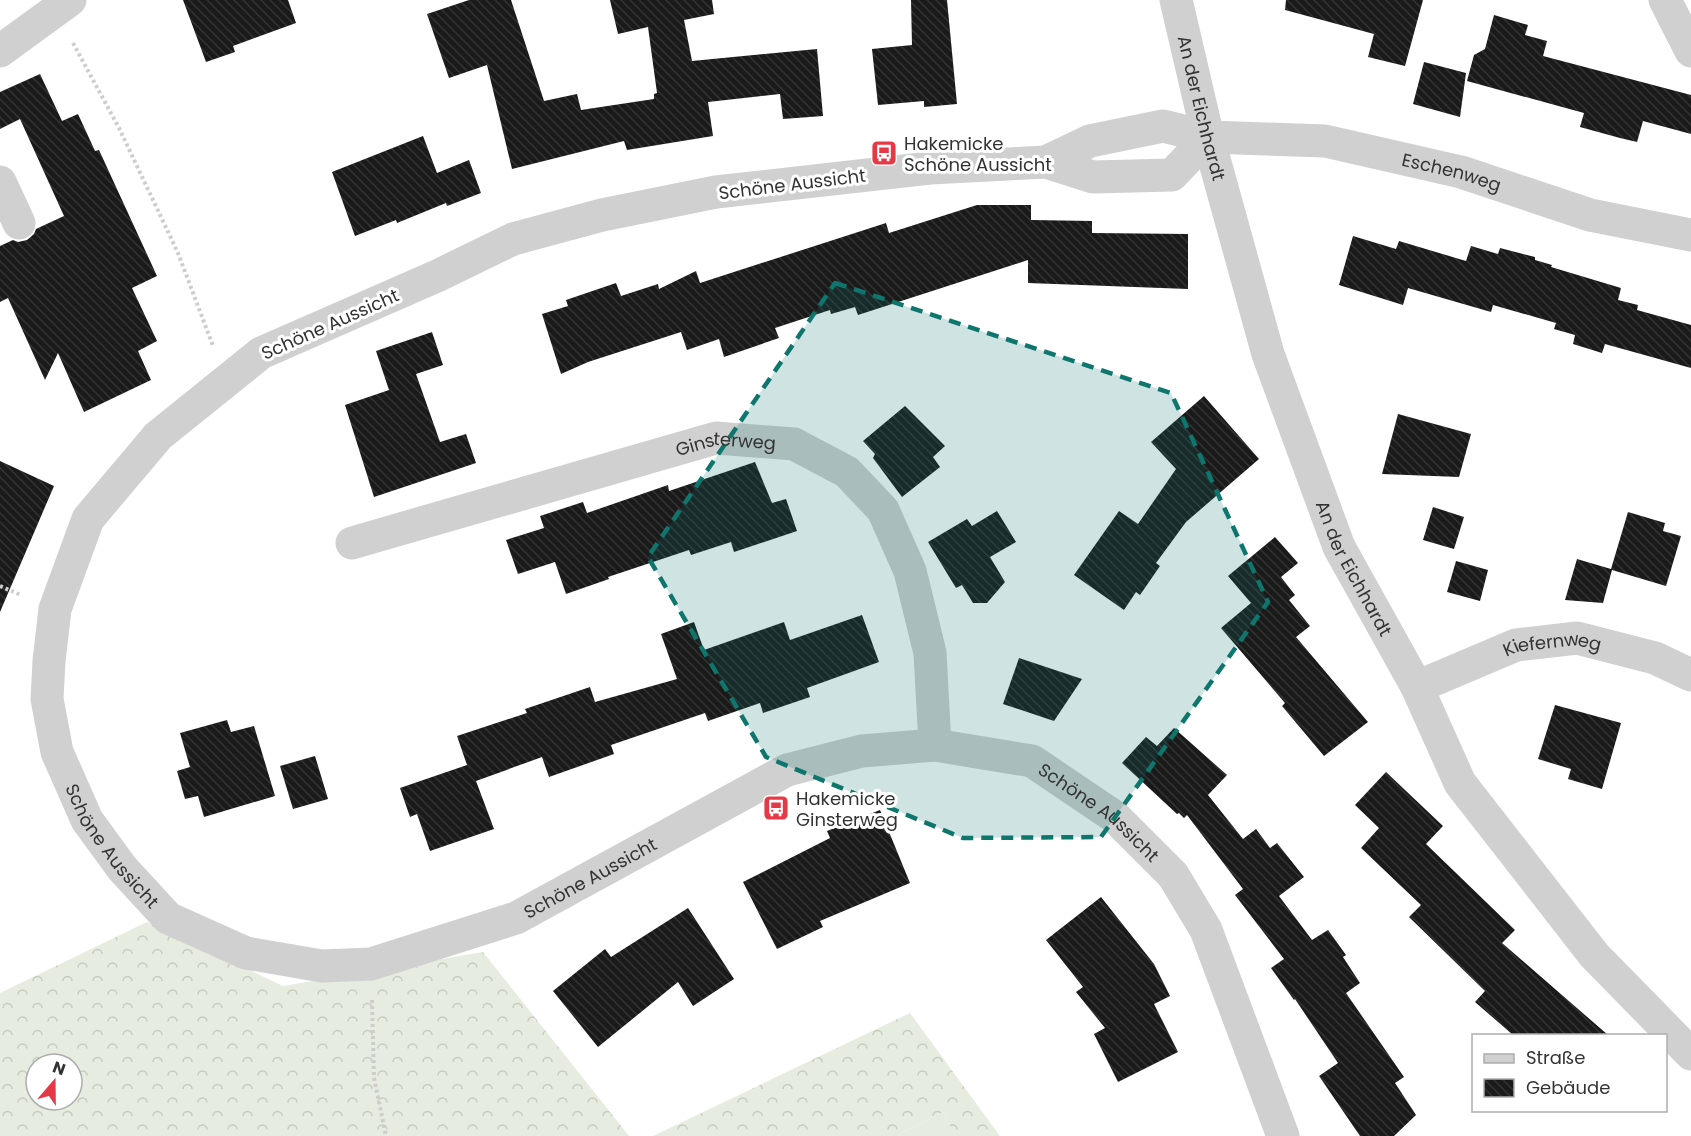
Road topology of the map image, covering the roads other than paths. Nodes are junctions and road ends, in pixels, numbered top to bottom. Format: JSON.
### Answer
{"nodes":[{"id":1,"x":1176,"y":0,"type":"edge"},
{"id":2,"x":1665,"y":0,"type":"edge"},
{"id":3,"x":63,"y":6,"type":"edge"},
{"id":4,"x":0,"y":51,"type":"edge"},
{"id":5,"x":1691,"y":51,"type":"edge"},
{"id":6,"x":1208,"y":137,"type":"junction"},
{"id":7,"x":1046,"y":162,"type":"junction"},
{"id":8,"x":0,"y":182,"type":"edge"},
{"id":9,"x":19,"y":223,"type":"dead end"},
{"id":10,"x":1691,"y":235,"type":"edge"},
{"id":11,"x":352,"y":543,"type":"dead end"},
{"id":12,"x":1691,"y":675,"type":"edge"},
{"id":13,"x":1417,"y":687,"type":"junction"},
{"id":14,"x":935,"y":745,"type":"junction"},
{"id":15,"x":1691,"y":1054,"type":"edge"},
{"id":16,"x":1283,"y":1136,"type":"edge"}],
"edges":[{"from":1,"to":6,"type":"street","name":"An der Eichhardt"},
{"from":2,"to":5,"type":"street"},
{"from":3,"to":4,"type":"street"},
{"from":6,"to":7,"type":"street","name":"Schöne Aussicht"},
{"from":6,"to":7,"type":"street","name":"Schöne Aussicht"},
{"from":6,"to":10,"type":"street","name":"Eschenweg"},
{"from":6,"to":13,"type":"street","name":"An der Eichhardt"},
{"from":7,"to":14,"type":"street","name":"Schöne Aussicht"},
{"from":8,"to":9,"type":"street"},
{"from":11,"to":14,"type":"street","name":"Ginsterweg"},
{"from":12,"to":13,"type":"street","name":"Kiefernweg"},
{"from":13,"to":15,"type":"street","name":"An der Eichhardt"},
{"from":14,"to":16,"type":"street","name":"Schöne Aussicht"}]}
